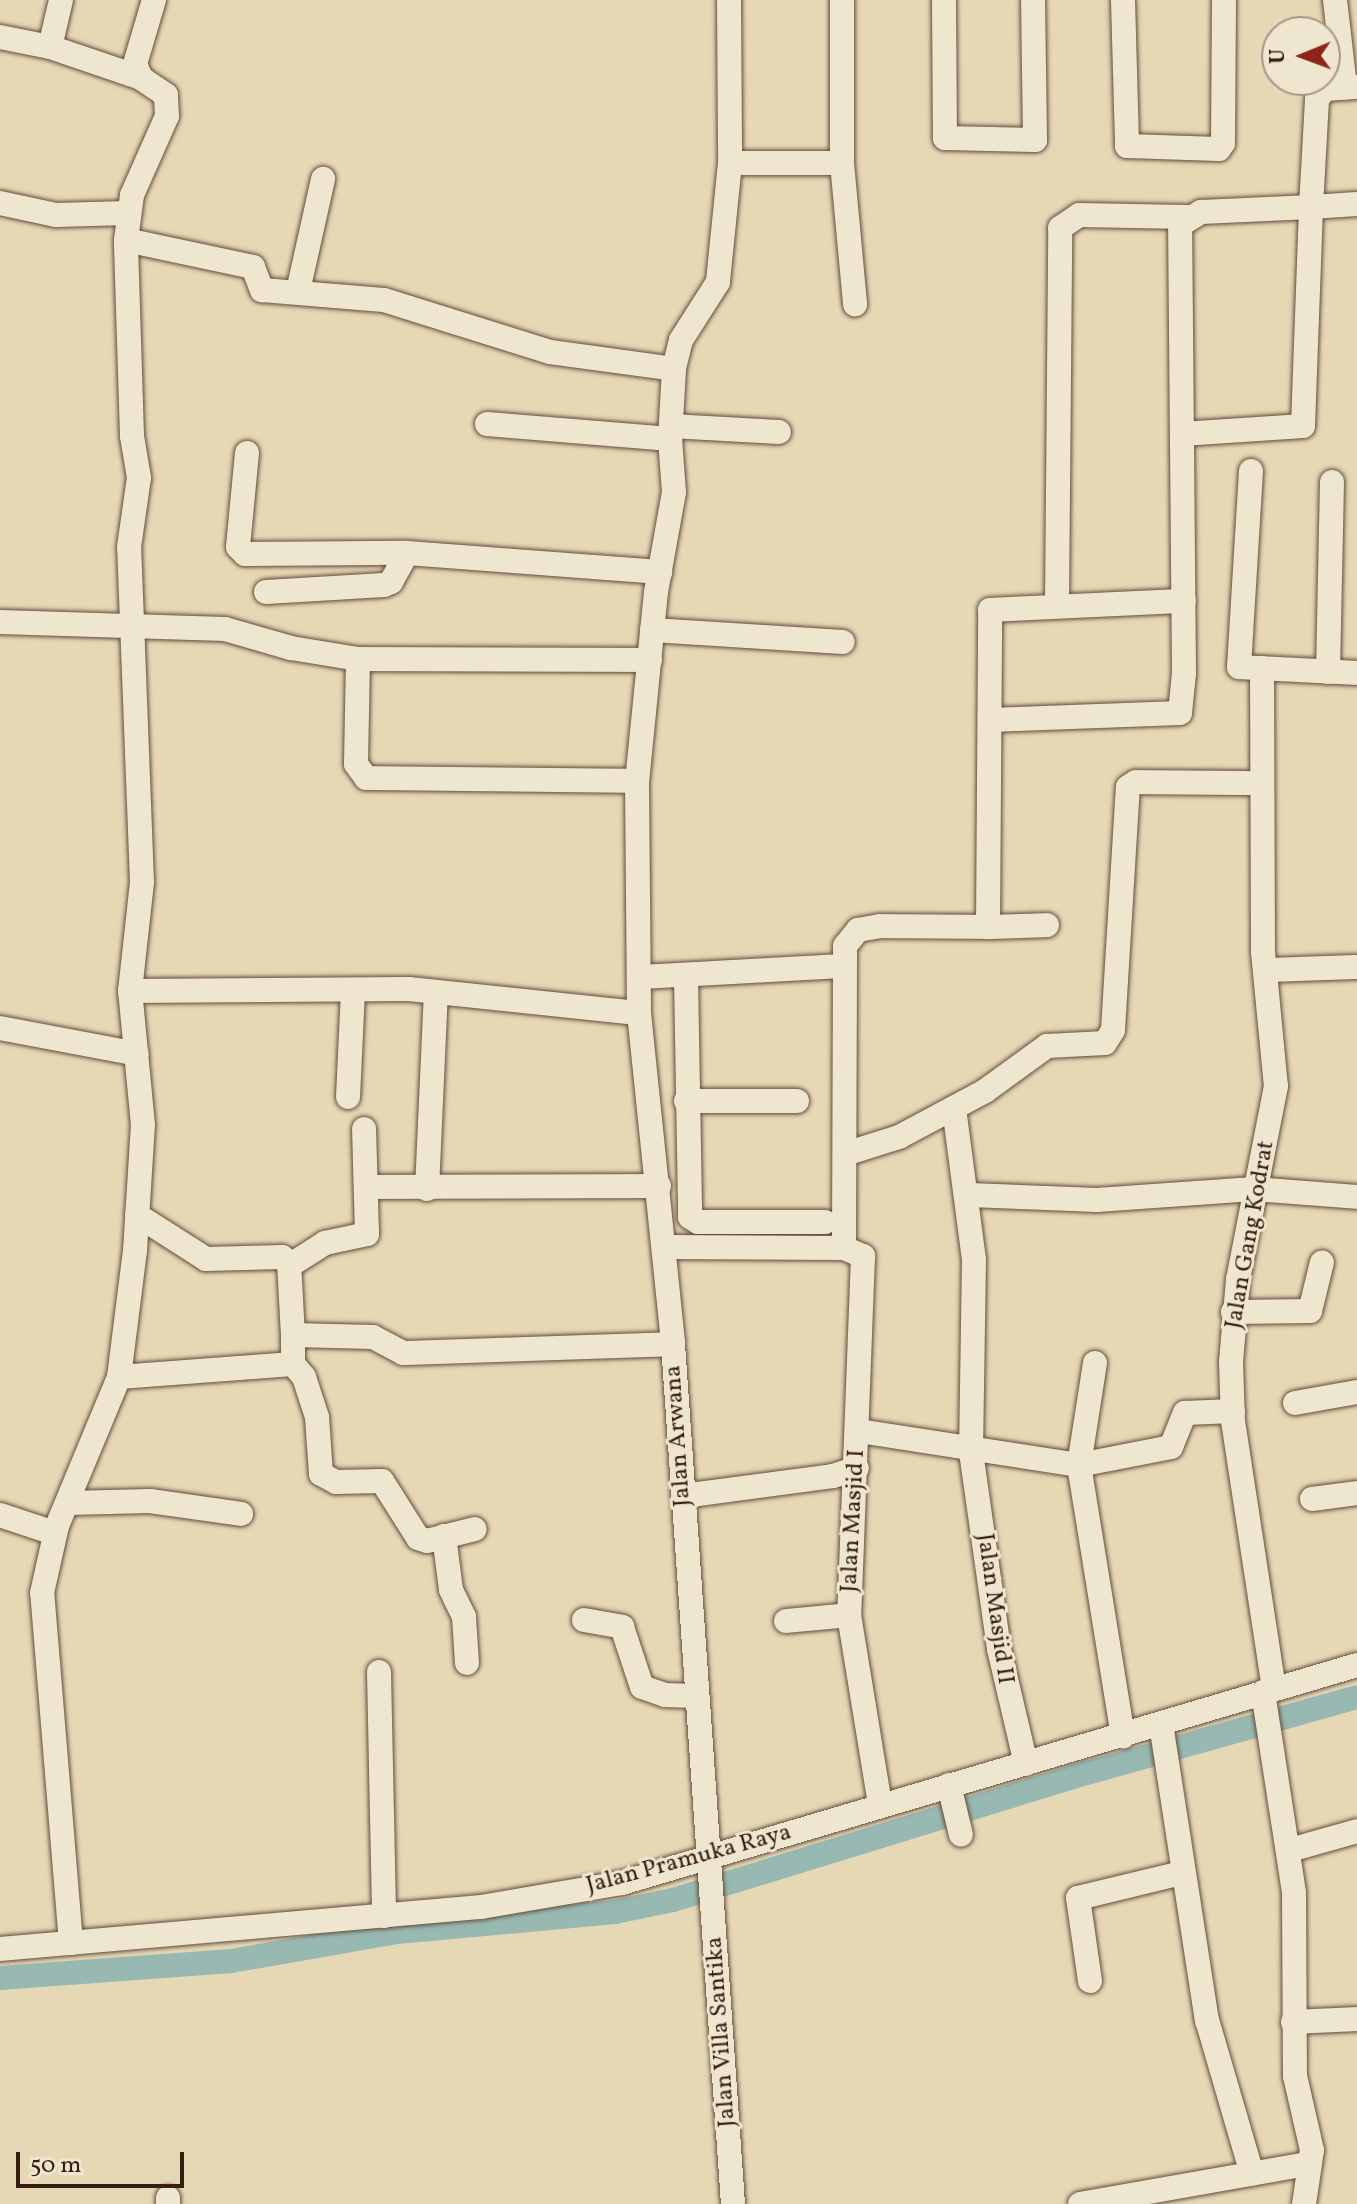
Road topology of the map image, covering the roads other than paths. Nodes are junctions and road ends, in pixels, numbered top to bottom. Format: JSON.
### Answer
{"nodes":[{"id":1,"x":61,"y":0,"type":"edge"},
{"id":2,"x":154,"y":0,"type":"edge"},
{"id":3,"x":729,"y":0,"type":"edge"},
{"id":4,"x":842,"y":0,"type":"edge"},
{"id":5,"x":944,"y":0,"type":"edge"},
{"id":6,"x":1033,"y":0,"type":"edge"},
{"id":7,"x":1123,"y":0,"type":"edge"},
{"id":8,"x":1224,"y":0,"type":"edge"},
{"id":9,"x":1335,"y":0,"type":"edge"},
{"id":10,"x":0,"y":37,"type":"edge"},
{"id":11,"x":50,"y":47,"type":"junction"},
{"id":12,"x":141,"y":78,"type":"junction"},
{"id":13,"x":1351,"y":87,"type":"edge"},
{"id":14,"x":730,"y":163,"type":"junction"},
{"id":15,"x":842,"y":163,"type":"junction"},
{"id":16,"x":323,"y":179,"type":"dead end"},
{"id":17,"x":0,"y":203,"type":"edge"},
{"id":18,"x":1357,"y":204,"type":"edge"},
{"id":19,"x":1311,"y":207,"type":"junction"},
{"id":20,"x":127,"y":213,"type":"junction"},
{"id":21,"x":1187,"y":217,"type":"junction"},
{"id":22,"x":126,"y":240,"type":"junction"},
{"id":23,"x":298,"y":291,"type":"junction"},
{"id":24,"x":855,"y":304,"type":"dead end"},
{"id":25,"x":674,"y":369,"type":"junction"},
{"id":26,"x":487,"y":424,"type":"dead end"},
{"id":27,"x":670,"y":432,"type":"junction"},
{"id":28,"x":779,"y":432,"type":"dead end"},
{"id":29,"x":1182,"y":434,"type":"junction"},
{"id":30,"x":247,"y":453,"type":"dead end"},
{"id":31,"x":1251,"y":471,"type":"dead end"},
{"id":32,"x":1332,"y":482,"type":"dead end"},
{"id":33,"x":407,"y":553,"type":"junction"},
{"id":34,"x":660,"y":572,"type":"junction"},
{"id":35,"x":266,"y":592,"type":"dead end"},
{"id":36,"x":1184,"y":601,"type":"junction"},
{"id":37,"x":1057,"y":604,"type":"junction"},
{"id":38,"x":0,"y":622,"type":"edge"},
{"id":39,"x":132,"y":626,"type":"junction"},
{"id":40,"x":652,"y":630,"type":"junction"},
{"id":41,"x":843,"y":642,"type":"dead end"},
{"id":42,"x":358,"y":659,"type":"junction"},
{"id":43,"x":650,"y":660,"type":"junction"},
{"id":44,"x":1262,"y":668,"type":"junction"},
{"id":45,"x":1328,"y":672,"type":"junction"},
{"id":46,"x":1357,"y":673,"type":"edge"},
{"id":47,"x":990,"y":720,"type":"junction"},
{"id":48,"x":637,"y":781,"type":"junction"},
{"id":49,"x":1259,"y":783,"type":"junction"},
{"id":50,"x":1047,"y":925,"type":"dead end"},
{"id":51,"x":988,"y":927,"type":"junction"},
{"id":52,"x":844,"y":966,"type":"junction"},
{"id":53,"x":1357,"y":967,"type":"edge"},
{"id":54,"x":1267,"y":970,"type":"junction"},
{"id":55,"x":639,"y":977,"type":"junction"},
{"id":56,"x":686,"y":977,"type":"junction"},
{"id":57,"x":353,"y":990,"type":"junction"},
{"id":58,"x":130,"y":991,"type":"junction"},
{"id":59,"x":436,"y":992,"type":"junction"},
{"id":60,"x":639,"y":1013,"type":"junction"},
{"id":61,"x":0,"y":1028,"type":"edge"},
{"id":62,"x":137,"y":1054,"type":"junction"},
{"id":63,"x":348,"y":1097,"type":"dead end"},
{"id":64,"x":686,"y":1101,"type":"junction"},
{"id":65,"x":797,"y":1101,"type":"dead end"},
{"id":66,"x":954,"y":1108,"type":"junction"},
{"id":67,"x":364,"y":1129,"type":"dead end"},
{"id":68,"x":845,"y":1154,"type":"junction"},
{"id":69,"x":659,"y":1186,"type":"junction"},
{"id":70,"x":368,"y":1187,"type":"junction"},
{"id":71,"x":427,"y":1189,"type":"junction"},
{"id":72,"x":1254,"y":1189,"type":"junction"},
{"id":73,"x":970,"y":1195,"type":"junction"},
{"id":74,"x":1357,"y":1197,"type":"edge"},
{"id":75,"x":137,"y":1215,"type":"junction"},
{"id":76,"x":825,"y":1222,"type":"dead end"},
{"id":77,"x":666,"y":1247,"type":"junction"},
{"id":78,"x":844,"y":1248,"type":"junction"},
{"id":79,"x":1322,"y":1262,"type":"dead end"},
{"id":80,"x":289,"y":1266,"type":"junction"},
{"id":81,"x":1233,"y":1312,"type":"junction"},
{"id":82,"x":293,"y":1335,"type":"junction"},
{"id":83,"x":673,"y":1344,"type":"junction"},
{"id":84,"x":1095,"y":1363,"type":"dead end"},
{"id":85,"x":293,"y":1364,"type":"junction"},
{"id":86,"x":119,"y":1377,"type":"junction"},
{"id":87,"x":1357,"y":1392,"type":"edge"},
{"id":88,"x":1295,"y":1403,"type":"dead end"},
{"id":89,"x":1233,"y":1411,"type":"junction"},
{"id":90,"x":859,"y":1431,"type":"junction"},
{"id":91,"x":971,"y":1452,"type":"junction"},
{"id":92,"x":1079,"y":1465,"type":"junction"},
{"id":93,"x":857,"y":1468,"type":"junction"},
{"id":94,"x":1357,"y":1493,"type":"edge"},
{"id":95,"x":683,"y":1496,"type":"junction"},
{"id":96,"x":1312,"y":1499,"type":"dead end"},
{"id":97,"x":68,"y":1503,"type":"junction"},
{"id":98,"x":241,"y":1514,"type":"dead end"},
{"id":99,"x":0,"y":1515,"type":"edge"},
{"id":100,"x":475,"y":1529,"type":"dead end"},
{"id":101,"x":54,"y":1533,"type":"junction"},
{"id":102,"x":444,"y":1536,"type":"junction"},
{"id":103,"x":849,"y":1615,"type":"junction"},
{"id":104,"x":584,"y":1620,"type":"dead end"},
{"id":105,"x":786,"y":1621,"type":"dead end"},
{"id":106,"x":467,"y":1663,"type":"dead end"},
{"id":107,"x":1357,"y":1665,"type":"edge"},
{"id":108,"x":379,"y":1672,"type":"dead end"},
{"id":109,"x":696,"y":1696,"type":"junction"},
{"id":110,"x":1267,"y":1696,"type":"junction"},
{"id":111,"x":1162,"y":1730,"type":"junction"},
{"id":112,"x":1123,"y":1736,"type":"junction"},
{"id":113,"x":1026,"y":1764,"type":"junction"},
{"id":114,"x":880,"y":1805,"type":"junction"},
{"id":115,"x":1357,"y":1831,"type":"edge"},
{"id":116,"x":1290,"y":1850,"type":"junction"},
{"id":117,"x":710,"y":1869,"type":"junction"},
{"id":118,"x":1181,"y":1873,"type":"junction"},
{"id":119,"x":384,"y":1916,"type":"junction"},
{"id":120,"x":71,"y":1943,"type":"junction"},
{"id":121,"x":0,"y":1949,"type":"edge"},
{"id":122,"x":1090,"y":1981,"type":"dead end"},
{"id":123,"x":1357,"y":2019,"type":"edge"},
{"id":124,"x":1293,"y":2022,"type":"junction"},
{"id":125,"x":1306,"y":2164,"type":"junction"},
{"id":126,"x":1252,"y":2174,"type":"junction"},
{"id":127,"x":733,"y":2204,"type":"edge"},
{"id":128,"x":1080,"y":2204,"type":"edge"},
{"id":129,"x":1304,"y":2204,"type":"edge"}],
"edges":[{"from":1,"to":11,"type":"street"},
{"from":2,"to":12,"type":"street"},
{"from":3,"to":14,"type":"street","name":"Jalan Arwana"},
{"from":4,"to":15,"type":"street"},
{"from":5,"to":6,"type":"street"},
{"from":7,"to":8,"type":"street"},
{"from":9,"to":13,"type":"street"},
{"from":10,"to":11,"type":"street"},
{"from":11,"to":12,"type":"street"},
{"from":12,"to":20,"type":"street"},
{"from":13,"to":19,"type":"street"},
{"from":14,"to":15,"type":"street"},
{"from":14,"to":25,"type":"street","name":"Jalan Arwana"},
{"from":15,"to":24,"type":"street"},
{"from":16,"to":23,"type":"street"},
{"from":17,"to":20,"type":"street"},
{"from":18,"to":19,"type":"street"},
{"from":19,"to":21,"type":"street"},
{"from":19,"to":29,"type":"street"},
{"from":20,"to":22,"type":"street"},
{"from":21,"to":29,"type":"street"},
{"from":21,"to":37,"type":"street"},
{"from":22,"to":23,"type":"street"},
{"from":22,"to":39,"type":"street"},
{"from":23,"to":25,"type":"street"},
{"from":25,"to":27,"type":"street","name":"Jalan Arwana"},
{"from":26,"to":27,"type":"street"},
{"from":27,"to":28,"type":"street"},
{"from":27,"to":34,"type":"street","name":"Jalan Arwana"},
{"from":29,"to":36,"type":"street"},
{"from":30,"to":33,"type":"street"},
{"from":31,"to":44,"type":"street"},
{"from":32,"to":45,"type":"street"},
{"from":33,"to":34,"type":"street"},
{"from":33,"to":35,"type":"street"},
{"from":34,"to":40,"type":"street","name":"Jalan Arwana"},
{"from":36,"to":37,"type":"street"},
{"from":36,"to":47,"type":"street"},
{"from":37,"to":47,"type":"street"},
{"from":38,"to":39,"type":"street"},
{"from":39,"to":42,"type":"street"},
{"from":39,"to":58,"type":"street"},
{"from":40,"to":41,"type":"street"},
{"from":40,"to":43,"type":"street","name":"Jalan Arwana"},
{"from":42,"to":43,"type":"street"},
{"from":42,"to":48,"type":"street"},
{"from":43,"to":48,"type":"street","name":"Jalan Arwana"},
{"from":44,"to":45,"type":"street"},
{"from":44,"to":49,"type":"street","name":"Jalan Gang Kodrat"},
{"from":45,"to":46,"type":"street"},
{"from":47,"to":51,"type":"street"},
{"from":48,"to":55,"type":"street","name":"Jalan Arwana"},
{"from":49,"to":54,"type":"street","name":"Jalan Gang Kodrat"},
{"from":49,"to":66,"type":"street"},
{"from":50,"to":51,"type":"street"},
{"from":51,"to":52,"type":"street"},
{"from":52,"to":56,"type":"street"},
{"from":52,"to":68,"type":"street"},
{"from":53,"to":54,"type":"street"},
{"from":54,"to":72,"type":"street","name":"Jalan Gang Kodrat"},
{"from":55,"to":56,"type":"street"},
{"from":55,"to":60,"type":"street","name":"Jalan Arwana"},
{"from":56,"to":64,"type":"street"},
{"from":57,"to":58,"type":"street"},
{"from":57,"to":59,"type":"street"},
{"from":57,"to":63,"type":"street"},
{"from":58,"to":62,"type":"street"},
{"from":59,"to":60,"type":"street"},
{"from":59,"to":71,"type":"street"},
{"from":60,"to":69,"type":"street","name":"Jalan Arwana"},
{"from":61,"to":62,"type":"street"},
{"from":62,"to":75,"type":"street"},
{"from":64,"to":65,"type":"street"},
{"from":64,"to":76,"type":"street"},
{"from":66,"to":68,"type":"street"},
{"from":66,"to":73,"type":"street","name":"Jalan Masjid II"},
{"from":67,"to":70,"type":"street"},
{"from":68,"to":78,"type":"street"},
{"from":69,"to":71,"type":"street"},
{"from":69,"to":77,"type":"street","name":"Jalan Arwana"},
{"from":70,"to":71,"type":"street"},
{"from":70,"to":80,"type":"street"},
{"from":72,"to":73,"type":"street"},
{"from":72,"to":74,"type":"street"},
{"from":72,"to":81,"type":"street","name":"Jalan Gang Kodrat"},
{"from":73,"to":91,"type":"street","name":"Jalan Masjid II"},
{"from":75,"to":80,"type":"street"},
{"from":75,"to":86,"type":"street"},
{"from":77,"to":78,"type":"street"},
{"from":77,"to":83,"type":"street","name":"Jalan Arwana"},
{"from":78,"to":90,"type":"street","name":"Jalan Masjid I"},
{"from":79,"to":81,"type":"street"},
{"from":80,"to":82,"type":"street"},
{"from":81,"to":89,"type":"street","name":"Jalan Gang Kodrat"},
{"from":82,"to":83,"type":"street"},
{"from":82,"to":85,"type":"street"},
{"from":83,"to":95,"type":"street","name":"Jalan Arwana"},
{"from":84,"to":92,"type":"street"},
{"from":85,"to":86,"type":"street"},
{"from":85,"to":102,"type":"street"},
{"from":86,"to":97,"type":"street"},
{"from":87,"to":88,"type":"street"},
{"from":89,"to":92,"type":"street"},
{"from":89,"to":110,"type":"street","name":"Jalan Gang Kodrat"},
{"from":90,"to":91,"type":"street"},
{"from":90,"to":93,"type":"street","name":"Jalan Masjid I"},
{"from":91,"to":92,"type":"street"},
{"from":91,"to":113,"type":"street","name":"Jalan Masjid II"},
{"from":92,"to":112,"type":"street"},
{"from":93,"to":95,"type":"street"},
{"from":93,"to":103,"type":"street","name":"Jalan Masjid I"},
{"from":94,"to":96,"type":"street"},
{"from":95,"to":109,"type":"street","name":"Jalan Arwana"},
{"from":97,"to":98,"type":"street"},
{"from":97,"to":101,"type":"street"},
{"from":99,"to":101,"type":"street"},
{"from":100,"to":102,"type":"street"},
{"from":101,"to":120,"type":"street"},
{"from":102,"to":106,"type":"street"},
{"from":103,"to":105,"type":"street"},
{"from":103,"to":114,"type":"street","name":"Jalan Masjid I"},
{"from":104,"to":109,"type":"street"},
{"from":107,"to":110,"type":"street","name":"Jalan Pramuka Raya"},
{"from":108,"to":119,"type":"street"},
{"from":109,"to":117,"type":"street","name":"Jalan Arwana"},
{"from":110,"to":111,"type":"street","name":"Jalan Pramuka Raya"},
{"from":110,"to":116,"type":"street","name":"Jalan Gang Kodrat"},
{"from":111,"to":112,"type":"street","name":"Jalan Pramuka Raya"},
{"from":111,"to":118,"type":"street"},
{"from":112,"to":113,"type":"street","name":"Jalan Pramuka Raya"},
{"from":113,"to":114,"type":"street","name":"Jalan Pramuka Raya"},
{"from":114,"to":117,"type":"street","name":"Jalan Pramuka Raya"},
{"from":115,"to":116,"type":"street"},
{"from":116,"to":124,"type":"street","name":"Jalan Gang Kodrat"},
{"from":117,"to":119,"type":"street","name":"Jalan Pramuka Raya"},
{"from":117,"to":127,"type":"street","name":"Jalan Villa Santika"},
{"from":118,"to":122,"type":"street"},
{"from":118,"to":126,"type":"street"},
{"from":119,"to":120,"type":"street","name":"Jalan Pramuka Raya"},
{"from":120,"to":121,"type":"street","name":"Jalan Pramuka Raya"},
{"from":123,"to":124,"type":"street"},
{"from":124,"to":125,"type":"street","name":"Jalan Gang Kodrat"},
{"from":125,"to":126,"type":"street"},
{"from":125,"to":129,"type":"street","name":"Jalan Gang Kodrat"},
{"from":126,"to":128,"type":"street"}]}
